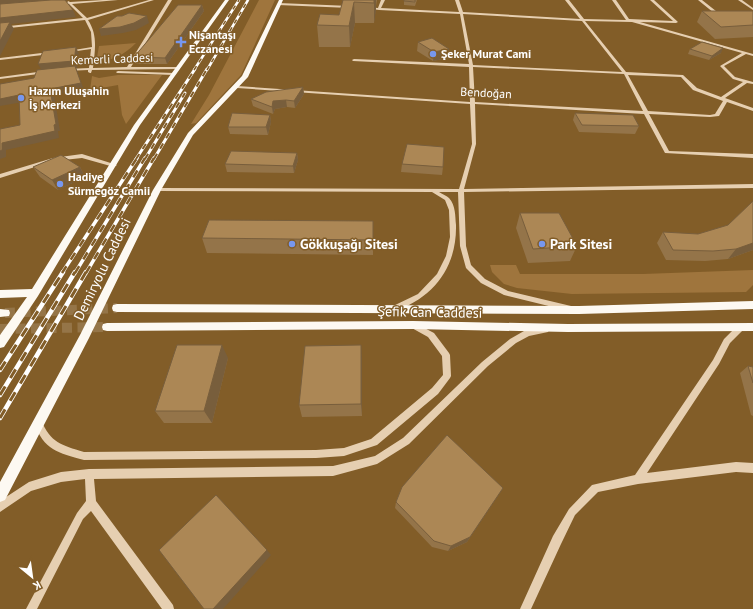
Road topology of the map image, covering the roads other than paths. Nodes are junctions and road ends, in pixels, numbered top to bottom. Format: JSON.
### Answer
{"nodes":[{"id":1,"x":116,"y":0,"type":"edge"},
{"id":2,"x":152,"y":0,"type":"edge"},
{"id":3,"x":170,"y":0,"type":"edge"},
{"id":4,"x":227,"y":0,"type":"edge"},
{"id":5,"x":384,"y":0,"type":"edge"},
{"id":6,"x":457,"y":0,"type":"edge"},
{"id":7,"x":567,"y":0,"type":"edge"},
{"id":8,"x":614,"y":0,"type":"edge"},
{"id":9,"x":652,"y":0,"type":"edge"},
{"id":10,"x":700,"y":0,"type":"edge"},
{"id":11,"x":740,"y":0,"type":"edge"},
{"id":12,"x":70,"y":2,"type":"edge"},
{"id":13,"x":280,"y":2,"type":"edge"},
{"id":14,"x":54,"y":4,"type":"edge"},
{"id":15,"x":355,"y":8,"type":"dead end"},
{"id":16,"x":363,"y":8,"type":"dead end"},
{"id":17,"x":379,"y":9,"type":"junction"},
{"id":18,"x":753,"y":9,"type":"edge"},
{"id":19,"x":462,"y":15,"type":"junction"},
{"id":20,"x":720,"y":16,"type":"edge"},
{"id":21,"x":87,"y":19,"type":"junction"},
{"id":22,"x":584,"y":20,"type":"junction"},
{"id":23,"x":628,"y":20,"type":"junction"},
{"id":24,"x":0,"y":28,"type":"edge"},
{"id":25,"x":94,"y":48,"type":"junction"},
{"id":26,"x":62,"y":52,"type":"edge"},
{"id":27,"x":55,"y":53,"type":"edge"},
{"id":28,"x":745,"y":53,"type":"junction"},
{"id":29,"x":753,"y":55,"type":"edge"},
{"id":30,"x":0,"y":59,"type":"edge"},
{"id":31,"x":354,"y":60,"type":"dead end"},
{"id":32,"x":470,"y":67,"type":"junction"},
{"id":33,"x":128,"y":68,"type":"junction"},
{"id":34,"x":59,"y":71,"type":"edge"},
{"id":35,"x":91,"y":71,"type":"junction"},
{"id":36,"x":176,"y":71,"type":"junction"},
{"id":37,"x":625,"y":73,"type":"junction"},
{"id":38,"x":52,"y":74,"type":"edge"},
{"id":39,"x":66,"y":74,"type":"edge"},
{"id":40,"x":0,"y":79,"type":"edge"},
{"id":41,"x":745,"y":82,"type":"junction"},
{"id":42,"x":753,"y":83,"type":"edge"},
{"id":43,"x":237,"y":87,"type":"junction"},
{"id":44,"x":724,"y":100,"type":"junction"},
{"id":45,"x":472,"y":103,"type":"junction"},
{"id":46,"x":753,"y":110,"type":"edge"},
{"id":47,"x":646,"y":112,"type":"junction"},
{"id":48,"x":753,"y":156,"type":"edge"},
{"id":49,"x":114,"y":165,"type":"junction"},
{"id":50,"x":0,"y":176,"type":"edge"},
{"id":51,"x":753,"y":186,"type":"edge"},
{"id":52,"x":157,"y":190,"type":"junction"},
{"id":53,"x":461,"y":190,"type":"junction"},
{"id":54,"x":433,"y":191,"type":"junction"},
{"id":55,"x":462,"y":203,"type":"junction"},
{"id":56,"x":35,"y":293,"type":"junction"},
{"id":57,"x":0,"y":294,"type":"edge"},
{"id":58,"x":753,"y":305,"type":"edge"},
{"id":59,"x":117,"y":308,"type":"tunnel mouth"},
{"id":60,"x":393,"y":308,"type":"junction"},
{"id":61,"x":579,"y":310,"type":"junction"},
{"id":62,"x":413,"y":325,"type":"junction"},
{"id":63,"x":107,"y":327,"type":"tunnel mouth"},
{"id":64,"x":741,"y":327,"type":"junction"},
{"id":65,"x":753,"y":327,"type":"edge"},
{"id":66,"x":554,"y":328,"type":"junction"},
{"id":67,"x":0,"y":344,"type":"edge"},
{"id":68,"x":38,"y":423,"type":"junction"},
{"id":69,"x":753,"y":468,"type":"edge"},
{"id":70,"x":89,"y":474,"type":"junction"},
{"id":71,"x":638,"y":479,"type":"junction"},
{"id":72,"x":0,"y":495,"type":"edge"},
{"id":73,"x":91,"y":503,"type":"junction"},
{"id":74,"x":0,"y":507,"type":"edge"},
{"id":75,"x":31,"y":609,"type":"edge"},
{"id":76,"x":169,"y":609,"type":"edge"},
{"id":77,"x":525,"y":609,"type":"edge"}],
"edges":[{"from":1,"to":12,"type":"street"},
{"from":2,"to":21,"type":"street"},
{"from":3,"to":33,"type":"street"},
{"from":4,"to":36,"type":"main road"},
{"from":5,"to":17,"type":"street"},
{"from":6,"to":19,"type":"street"},
{"from":7,"to":22,"type":"street"},
{"from":8,"to":23,"type":"street"},
{"from":9,"to":23,"type":"street"},
{"from":10,"to":20,"type":"street"},
{"from":11,"to":18,"type":"street"},
{"from":12,"to":14,"type":"street"},
{"from":12,"to":21,"type":"street"},
{"from":13,"to":15,"type":"street"},
{"from":13,"to":43,"type":"main road","name":"Demiryolu Caddesi"},
{"from":16,"to":17,"type":"street"},
{"from":17,"to":19,"type":"street"},
{"from":19,"to":22,"type":"street"},
{"from":19,"to":32,"type":"street"},
{"from":21,"to":24,"type":"street"},
{"from":21,"to":25,"type":"street"},
{"from":22,"to":23,"type":"street"},
{"from":22,"to":37,"type":"street"},
{"from":23,"to":28,"type":"street"},
{"from":25,"to":26,"type":"street"},
{"from":25,"to":35,"type":"street"},
{"from":27,"to":30,"type":"street"},
{"from":28,"to":29,"type":"street"},
{"from":28,"to":41,"type":"street"},
{"from":31,"to":32,"type":"street"},
{"from":32,"to":37,"type":"street"},
{"from":32,"to":45,"type":"street"},
{"from":33,"to":35,"type":"street","name":"Kemerli Caddesi"},
{"from":33,"to":36,"type":"street","name":"Kemerli Caddesi"},
{"from":34,"to":35,"type":"street","name":"Kemerli Caddesi"},
{"from":35,"to":36,"type":"street","name":"Kemerli Caddesi"},
{"from":35,"to":39,"type":"street","name":"Kemerli Caddesi"},
{"from":36,"to":49,"type":"main road"},
{"from":37,"to":44,"type":"street"},
{"from":37,"to":47,"type":"street"},
{"from":38,"to":40,"type":"street","name":"Kemerli Caddesi"},
{"from":41,"to":42,"type":"street"},
{"from":41,"to":44,"type":"street"},
{"from":43,"to":45,"type":"street","name":"Bendoğan"},
{"from":43,"to":52,"type":"main road","name":"Demiryolu Caddesi"},
{"from":44,"to":46,"type":"street"},
{"from":44,"to":47,"type":"street","name":"Bendoğan"},
{"from":45,"to":47,"type":"street","name":"Bendoğan"},
{"from":45,"to":53,"type":"street"},
{"from":47,"to":48,"type":"street"},
{"from":49,"to":50,"type":"street"},
{"from":49,"to":56,"type":"main road"},
{"from":51,"to":53,"type":"street"},
{"from":52,"to":54,"type":"street"},
{"from":52,"to":68,"type":"main road","name":"Demiryolu Caddesi"},
{"from":53,"to":54,"type":"street"},
{"from":53,"to":55,"type":"street"},
{"from":54,"to":55,"type":"street"},
{"from":54,"to":60,"type":"street"},
{"from":55,"to":61,"type":"street"},
{"from":56,"to":57,"type":"main road"},
{"from":56,"to":67,"type":"main road"},
{"from":58,"to":61,"type":"main road","name":"Şefik Can Caddesi"},
{"from":59,"to":60,"type":"main road","name":"Şefik Can Caddesi"},
{"from":60,"to":61,"type":"main road","name":"Şefik Can Caddesi"},
{"from":62,"to":63,"type":"main road","name":"Şefik Can Caddesi"},
{"from":62,"to":66,"type":"main road","name":"Şefik Can Caddesi"},
{"from":62,"to":68,"type":"street"},
{"from":64,"to":65,"type":"main road","name":"Şefik Can Caddesi"},
{"from":64,"to":66,"type":"main road","name":"Şefik Can Caddesi"},
{"from":64,"to":71,"type":"street"},
{"from":66,"to":70,"type":"street"},
{"from":68,"to":72,"type":"main road","name":"Demiryolu Caddesi"},
{"from":69,"to":71,"type":"street"},
{"from":70,"to":73,"type":"street"},
{"from":70,"to":74,"type":"street"},
{"from":71,"to":77,"type":"street"},
{"from":73,"to":75,"type":"street"},
{"from":73,"to":76,"type":"street"}]}
